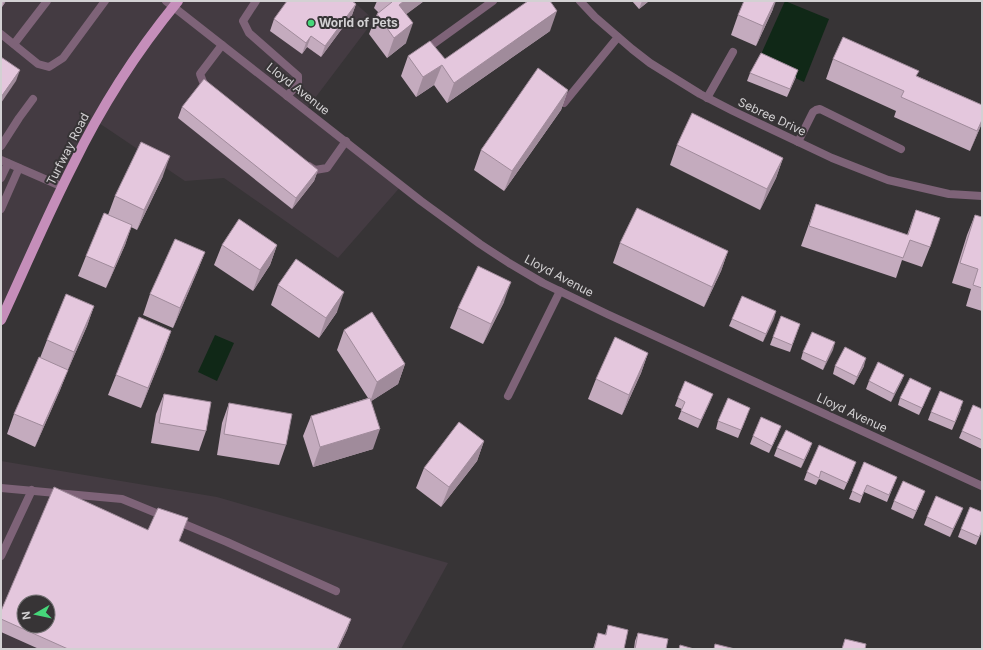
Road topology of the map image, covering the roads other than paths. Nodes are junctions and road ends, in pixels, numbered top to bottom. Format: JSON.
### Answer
{"nodes":[{"id":1,"x":47,"y":1,"type":"edge"},
{"id":2,"x":105,"y":1,"type":"edge"},
{"id":3,"x":256,"y":1,"type":"edge"},
{"id":4,"x":493,"y":1,"type":"edge"},
{"id":5,"x":580,"y":1,"type":"edge"},
{"id":6,"x":172,"y":3,"type":"edge"},
{"id":7,"x":1,"y":34,"type":"edge"},
{"id":8,"x":618,"y":37,"type":"junction"},
{"id":9,"x":14,"y":44,"type":"junction"},
{"id":10,"x":222,"y":45,"type":"junction"},
{"id":11,"x":425,"y":50,"type":"edge"},
{"id":12,"x":733,"y":52,"type":"dead end"},
{"id":13,"x":217,"y":96,"type":"edge"},
{"id":14,"x":287,"y":96,"type":"junction"},
{"id":15,"x":707,"y":98,"type":"junction"},
{"id":16,"x":33,"y":99,"type":"dead end"},
{"id":17,"x":564,"y":103,"type":"edge"},
{"id":18,"x":346,"y":141,"type":"junction"},
{"id":19,"x":798,"y":142,"type":"junction"},
{"id":20,"x":1,"y":146,"type":"edge"},
{"id":21,"x":901,"y":149,"type":"dead end"},
{"id":22,"x":5,"y":161,"type":"edge"},
{"id":23,"x":302,"y":161,"type":"edge"},
{"id":24,"x":19,"y":168,"type":"junction"},
{"id":25,"x":1,"y":178,"type":"edge"},
{"id":26,"x":63,"y":186,"type":"junction"},
{"id":27,"x":982,"y":196,"type":"edge"},
{"id":28,"x":1,"y":210,"type":"edge"},
{"id":29,"x":560,"y":291,"type":"junction"},
{"id":30,"x":1,"y":320,"type":"edge"},
{"id":31,"x":508,"y":396,"type":"dead end"},
{"id":32,"x":982,"y":486,"type":"edge"},
{"id":33,"x":1,"y":488,"type":"edge"},
{"id":34,"x":32,"y":490,"type":"junction"},
{"id":35,"x":1,"y":556,"type":"edge"},
{"id":36,"x":336,"y":591,"type":"dead end"}],
"edges":[{"from":1,"to":9,"type":"street"},
{"from":2,"to":9,"type":"street"},
{"from":3,"to":14,"type":"street"},
{"from":4,"to":11,"type":"street"},
{"from":5,"to":8,"type":"street","name":"Sebree Drive"},
{"from":6,"to":10,"type":"street","name":"Lloyd Avenue"},
{"from":6,"to":26,"type":"main road","name":"Turfway Road"},
{"from":7,"to":9,"type":"street"},
{"from":8,"to":15,"type":"street","name":"Sebree Drive"},
{"from":8,"to":17,"type":"street"},
{"from":10,"to":13,"type":"street"},
{"from":10,"to":14,"type":"street","name":"Lloyd Avenue"},
{"from":12,"to":15,"type":"street"},
{"from":14,"to":18,"type":"street","name":"Lloyd Avenue"},
{"from":15,"to":19,"type":"street","name":"Sebree Drive"},
{"from":16,"to":20,"type":"street"},
{"from":18,"to":23,"type":"street"},
{"from":18,"to":29,"type":"street","name":"Lloyd Avenue"},
{"from":19,"to":21,"type":"street"},
{"from":19,"to":27,"type":"street","name":"Sebree Drive"},
{"from":22,"to":24,"type":"street"},
{"from":22,"to":25,"type":"street"},
{"from":24,"to":26,"type":"street"},
{"from":24,"to":28,"type":"street"},
{"from":26,"to":30,"type":"main road","name":"Turfway Road"},
{"from":29,"to":31,"type":"street"},
{"from":29,"to":32,"type":"street","name":"Lloyd Avenue"},
{"from":33,"to":34,"type":"street"},
{"from":34,"to":35,"type":"street"},
{"from":34,"to":36,"type":"street"}]}
